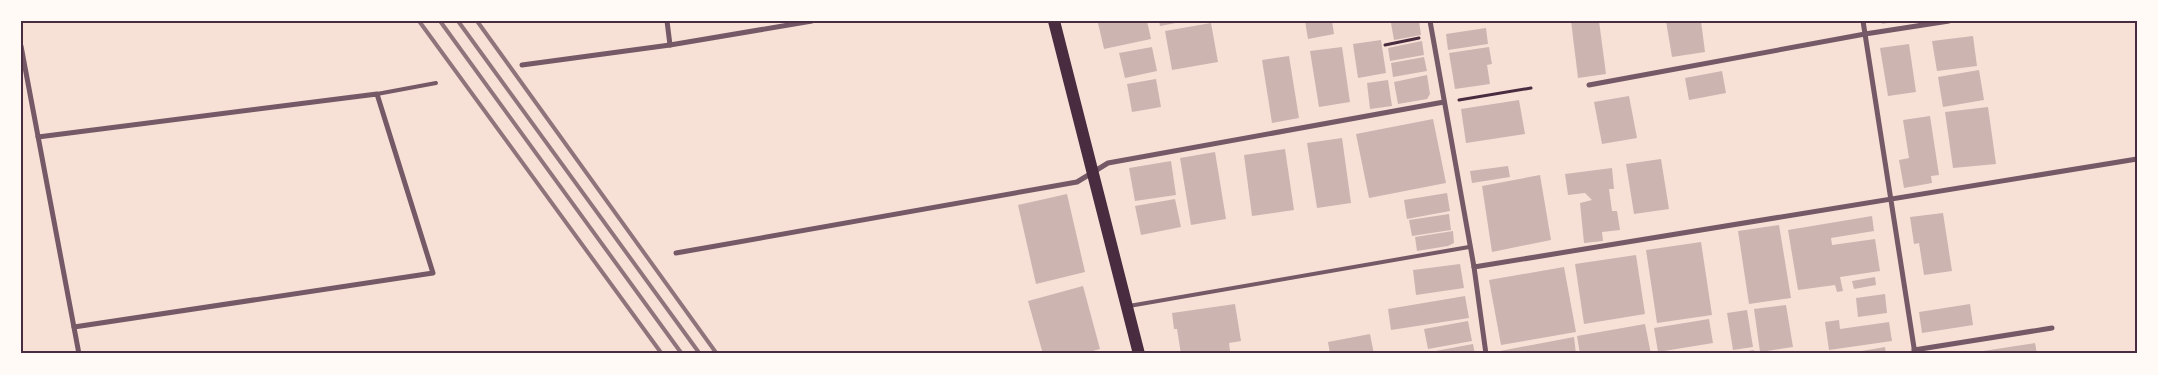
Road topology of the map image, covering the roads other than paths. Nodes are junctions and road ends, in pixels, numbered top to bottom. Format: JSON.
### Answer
{"nodes":[{"id":1,"x":667,"y":21,"type":"edge"},
{"id":2,"x":812,"y":21,"type":"edge"},
{"id":3,"x":1054,"y":21,"type":"edge"},
{"id":4,"x":1431,"y":21,"type":"edge"},
{"id":5,"x":1863,"y":21,"type":"edge"},
{"id":6,"x":1949,"y":21,"type":"edge"},
{"id":7,"x":1865,"y":34,"type":"junction"},
{"id":8,"x":670,"y":45,"type":"junction"},
{"id":9,"x":21,"y":46,"type":"edge"},
{"id":10,"x":522,"y":65,"type":"dead end"},
{"id":11,"x":436,"y":83,"type":"dead end"},
{"id":12,"x":1588,"y":84,"type":"dead end"},
{"id":13,"x":377,"y":94,"type":"junction"},
{"id":14,"x":1444,"y":102,"type":"junction"},
{"id":15,"x":38,"y":137,"type":"junction"},
{"id":16,"x":2137,"y":159,"type":"edge"},
{"id":17,"x":1093,"y":173,"type":"junction"},
{"id":18,"x":1890,"y":199,"type":"junction"},
{"id":19,"x":1469,"y":247,"type":"junction"},
{"id":20,"x":676,"y":252,"type":"dead end"},
{"id":21,"x":1474,"y":267,"type":"junction"},
{"id":22,"x":1127,"y":306,"type":"junction"},
{"id":23,"x":74,"y":327,"type":"junction"},
{"id":24,"x":2052,"y":328,"type":"dead end"},
{"id":25,"x":1914,"y":352,"type":"edge"},
{"id":26,"x":79,"y":354,"type":"edge"},
{"id":27,"x":1139,"y":354,"type":"edge"},
{"id":28,"x":1486,"y":354,"type":"edge"}],
"edges":[{"from":1,"to":8,"type":"street"},
{"from":2,"to":8,"type":"street"},
{"from":3,"to":17,"type":"main road"},
{"from":4,"to":14,"type":"street"},
{"from":5,"to":7,"type":"street"},
{"from":6,"to":7,"type":"street"},
{"from":7,"to":12,"type":"street"},
{"from":7,"to":18,"type":"street"},
{"from":8,"to":10,"type":"street"},
{"from":9,"to":15,"type":"street"},
{"from":11,"to":13,"type":"lane"},
{"from":13,"to":15,"type":"street"},
{"from":13,"to":23,"type":"street"},
{"from":14,"to":17,"type":"street"},
{"from":14,"to":19,"type":"street"},
{"from":15,"to":23,"type":"street"},
{"from":16,"to":18,"type":"street"},
{"from":17,"to":20,"type":"street"},
{"from":17,"to":22,"type":"main road"},
{"from":18,"to":21,"type":"street"},
{"from":18,"to":25,"type":"street"},
{"from":19,"to":21,"type":"street"},
{"from":19,"to":22,"type":"lane"},
{"from":21,"to":28,"type":"street"},
{"from":22,"to":27,"type":"main road"},
{"from":23,"to":26,"type":"street"},
{"from":24,"to":25,"type":"street"}]}
